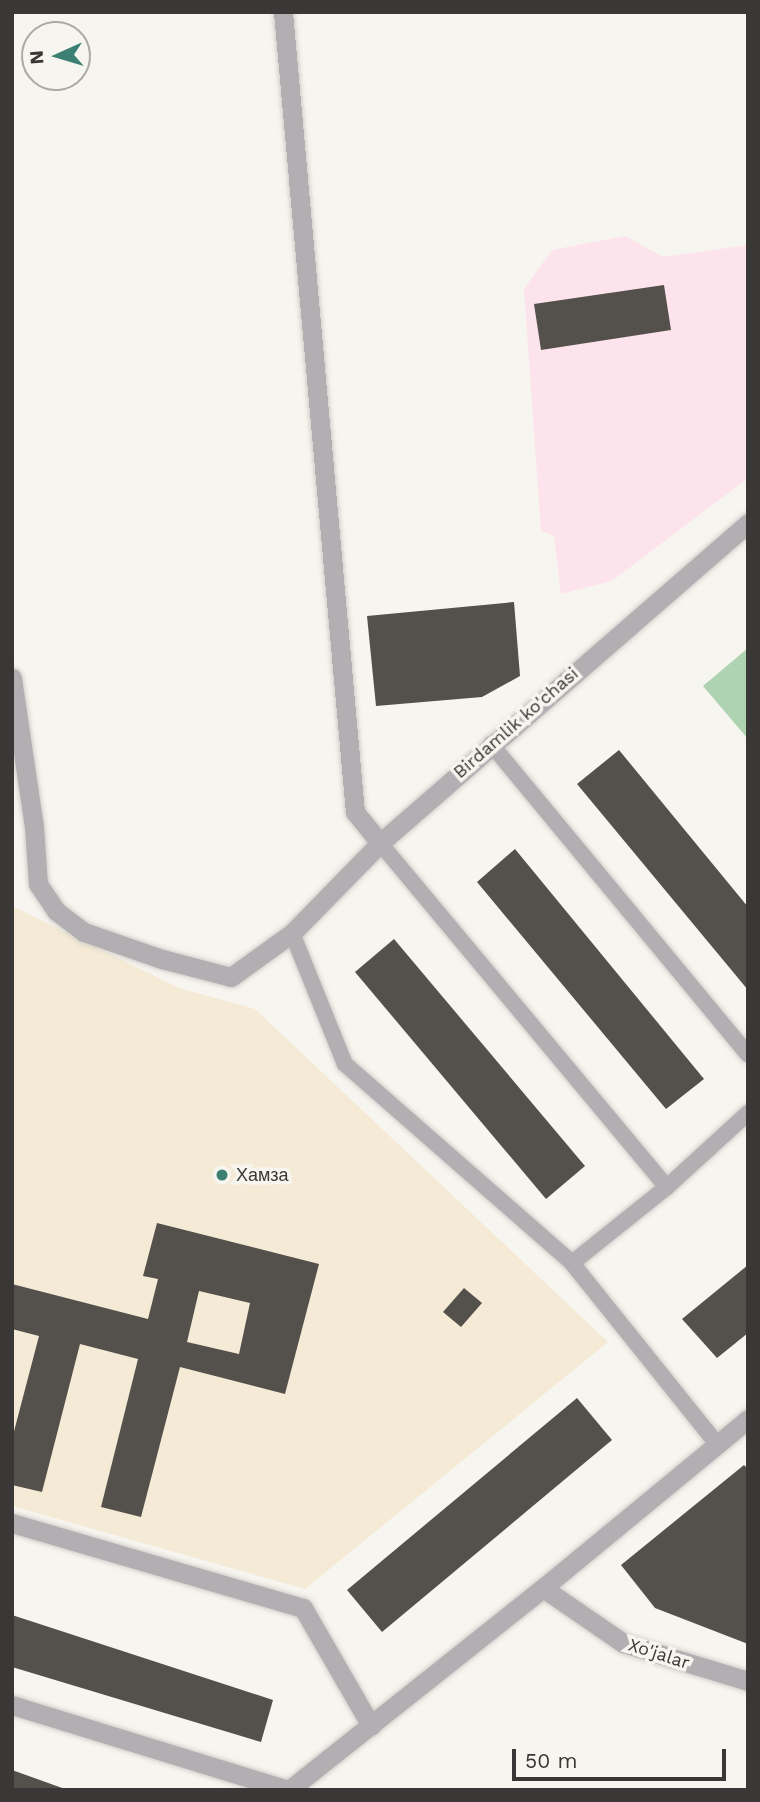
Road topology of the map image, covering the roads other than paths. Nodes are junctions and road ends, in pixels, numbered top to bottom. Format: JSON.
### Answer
{"nodes":[{"id":1,"x":283,"y":12,"type":"edge"},
{"id":2,"x":748,"y":523,"type":"edge"},
{"id":3,"x":12,"y":678,"type":"edge"},
{"id":4,"x":491,"y":744,"type":"junction"},
{"id":5,"x":380,"y":843,"type":"junction"},
{"id":6,"x":292,"y":933,"type":"junction"},
{"id":7,"x":748,"y":1055,"type":"edge"},
{"id":8,"x":748,"y":1113,"type":"edge"},
{"id":9,"x":667,"y":1187,"type":"junction"},
{"id":10,"x":572,"y":1263,"type":"junction"},
{"id":11,"x":748,"y":1419,"type":"edge"},
{"id":12,"x":717,"y":1444,"type":"junction"},
{"id":13,"x":12,"y":1524,"type":"edge"},
{"id":14,"x":543,"y":1588,"type":"junction"},
{"id":15,"x":748,"y":1681,"type":"edge"},
{"id":16,"x":12,"y":1705,"type":"edge"},
{"id":17,"x":371,"y":1726,"type":"junction"},
{"id":18,"x":288,"y":1790,"type":"edge"}],
"edges":[{"from":1,"to":5,"type":"street"},
{"from":2,"to":4,"type":"street","name":"Birdamlik ko'chasi"},
{"from":3,"to":6,"type":"street","name":"Birdamlik ko'chasi"},
{"from":4,"to":5,"type":"street","name":"Birdamlik ko'chasi"},
{"from":4,"to":7,"type":"lane"},
{"from":5,"to":6,"type":"street","name":"Birdamlik ko'chasi"},
{"from":5,"to":9,"type":"lane"},
{"from":6,"to":10,"type":"lane"},
{"from":8,"to":9,"type":"lane"},
{"from":9,"to":10,"type":"lane"},
{"from":10,"to":12,"type":"lane"},
{"from":11,"to":12,"type":"street"},
{"from":12,"to":14,"type":"street"},
{"from":13,"to":17,"type":"street"},
{"from":14,"to":15,"type":"street","name":"Xo'jalar"},
{"from":14,"to":17,"type":"street"},
{"from":16,"to":18,"type":"street"},
{"from":17,"to":18,"type":"street"}]}
